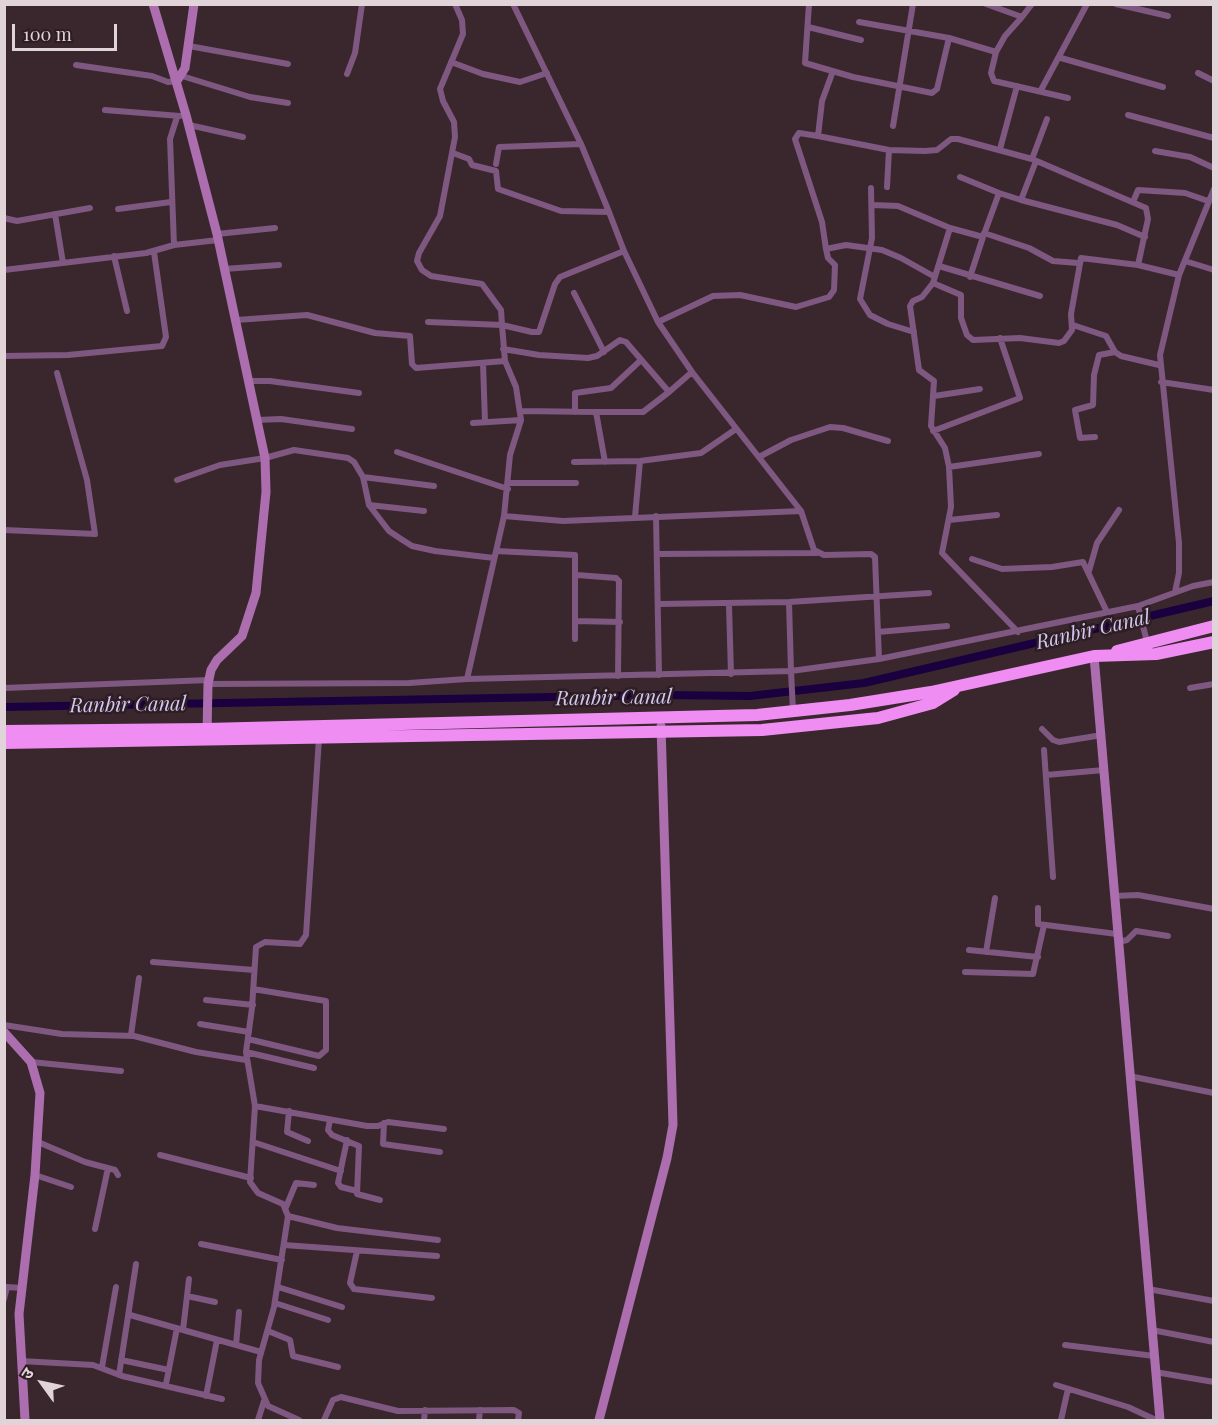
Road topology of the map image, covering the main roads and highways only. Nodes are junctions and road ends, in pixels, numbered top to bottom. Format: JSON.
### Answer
{"nodes":[{"id":1,"x":1214,"y":626,"type":"edge"},
{"id":2,"x":1214,"y":642,"type":"edge"},
{"id":3,"x":1107,"y":655,"type":"junction"},
{"id":4,"x":964,"y":686,"type":"junction"},
{"id":5,"x":4,"y":731,"type":"edge"},
{"id":6,"x":207,"y":734,"type":"junction"},
{"id":7,"x":4,"y":743,"type":"edge"}],
"edges":[{"from":1,"to":3,"type":"highway"},
{"from":2,"to":3,"type":"highway"},
{"from":3,"to":4,"type":"highway"},
{"from":4,"to":6,"type":"highway"},
{"from":4,"to":6,"type":"highway"},
{"from":5,"to":6,"type":"highway"},
{"from":6,"to":7,"type":"highway"}]}
